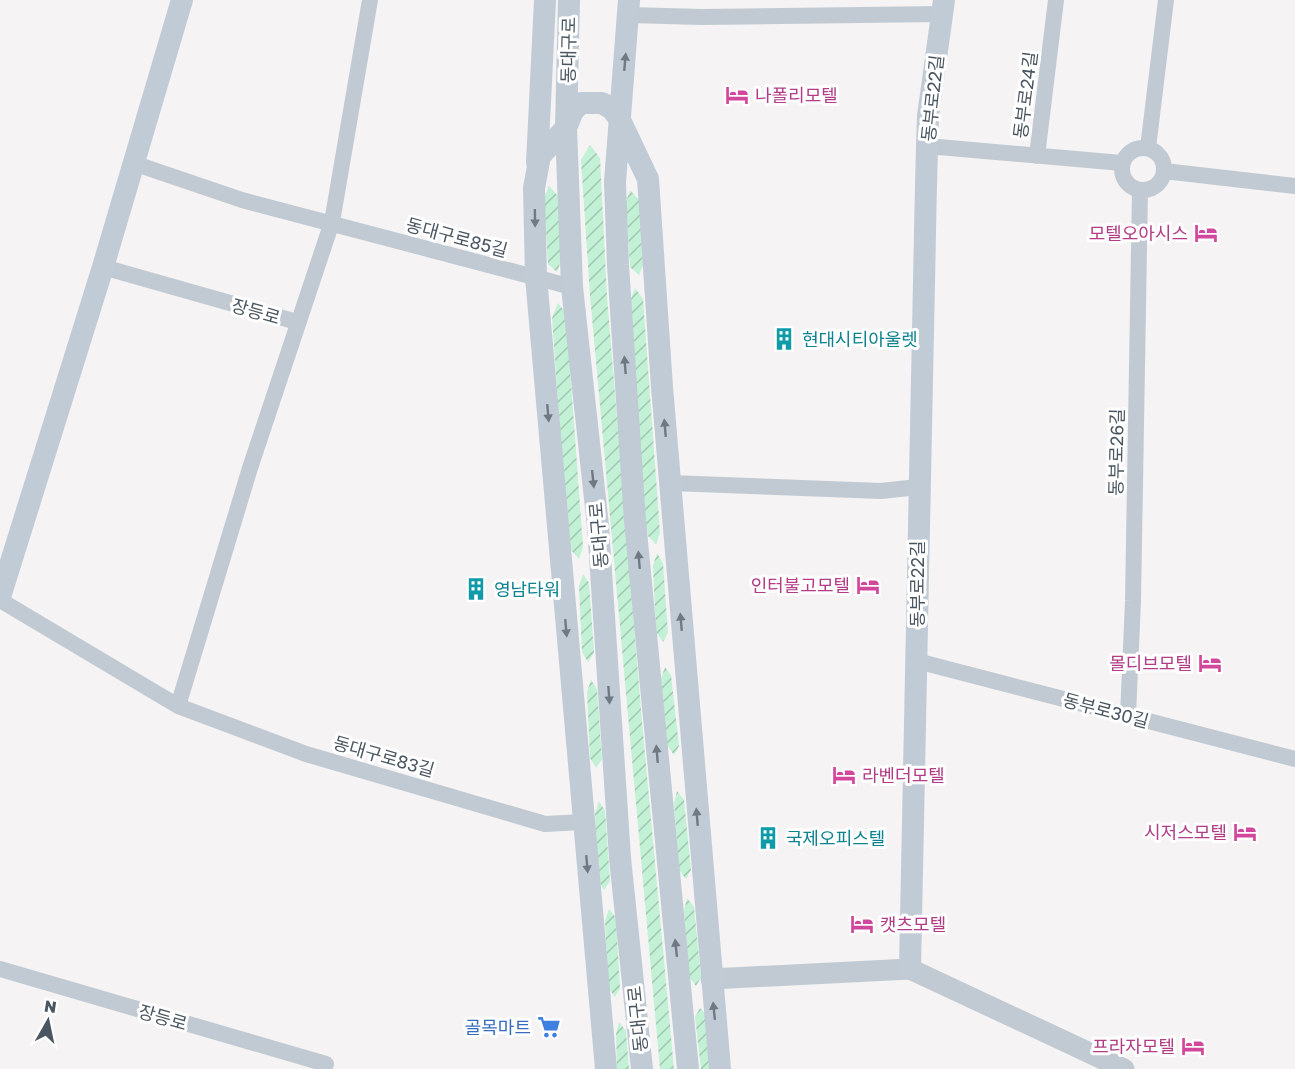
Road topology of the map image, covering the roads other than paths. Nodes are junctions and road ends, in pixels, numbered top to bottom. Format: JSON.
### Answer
{"nodes":[{"id":1,"x":182,"y":0,"type":"edge"},
{"id":2,"x":370,"y":0,"type":"edge"},
{"id":3,"x":545,"y":0,"type":"edge"},
{"id":4,"x":569,"y":0,"type":"edge"},
{"id":5,"x":1056,"y":0,"type":"edge"},
{"id":6,"x":1166,"y":0,"type":"edge"},
{"id":7,"x":629,"y":7,"type":"edge"},
{"id":8,"x":943,"y":7,"type":"edge"},
{"id":9,"x":703,"y":8,"type":"edge"},
{"id":10,"x":620,"y":120,"type":"junction"},
{"id":11,"x":566,"y":128,"type":"junction"},
{"id":12,"x":927,"y":146,"type":"junction"},
{"id":13,"x":1148,"y":148,"type":"junction"},
{"id":14,"x":1037,"y":156,"type":"junction"},
{"id":15,"x":133,"y":163,"type":"junction"},
{"id":16,"x":1122,"y":163,"type":"junction"},
{"id":17,"x":1164,"y":171,"type":"junction"},
{"id":18,"x":1295,"y":186,"type":"edge"},
{"id":19,"x":534,"y":188,"type":"junction"},
{"id":20,"x":1140,"y":190,"type":"junction"},
{"id":21,"x":332,"y":222,"type":"junction"},
{"id":22,"x":103,"y":267,"type":"junction"},
{"id":23,"x":536,"y":277,"type":"junction"},
{"id":24,"x":572,"y":287,"type":"junction"},
{"id":25,"x":297,"y":322,"type":"junction"},
{"id":26,"x":670,"y":483,"type":"junction"},
{"id":27,"x":918,"y":487,"type":"junction"},
{"id":28,"x":0,"y":599,"type":"edge"},
{"id":29,"x":917,"y":661,"type":"junction"},
{"id":30,"x":178,"y":706,"type":"junction"},
{"id":31,"x":1128,"y":716,"type":"junction"},
{"id":32,"x":1295,"y":759,"type":"edge"},
{"id":33,"x":583,"y":822,"type":"junction"},
{"id":34,"x":0,"y":969,"type":"edge"},
{"id":35,"x":910,"y":969,"type":"junction"},
{"id":36,"x":711,"y":980,"type":"junction"},
{"id":37,"x":325,"y":1066,"type":"edge"},
{"id":38,"x":606,"y":1069,"type":"edge"},
{"id":39,"x":642,"y":1069,"type":"edge"},
{"id":40,"x":688,"y":1069,"type":"edge"},
{"id":41,"x":720,"y":1069,"type":"edge"},
{"id":42,"x":1124,"y":1069,"type":"edge"}],
"edges":[{"from":1,"to":15,"type":"main road"},
{"from":2,"to":21,"type":"street"},
{"from":3,"to":19,"type":"main road"},
{"from":4,"to":11,"type":"main road","name":"동대구로"},
{"from":5,"to":14,"type":"street","name":"동부로24길"},
{"from":6,"to":13,"type":"street"},
{"from":7,"to":9,"type":"street"},
{"from":10,"to":7,"type":"main road","one_way":true},
{"from":8,"to":9,"type":"street"},
{"from":8,"to":12,"type":"main road","name":"동부로22길"},
{"from":10,"to":11,"type":"main road"},
{"from":26,"to":10,"type":"main road","one_way":true},
{"from":40,"to":10,"type":"main road","one_way":true},
{"from":11,"to":19,"type":"main road"},
{"from":11,"to":24,"type":"main road","name":"동대구로"},
{"from":12,"to":14,"type":"street","name":"동부로24길"},
{"from":12,"to":27,"type":"main road","name":"동부로22길"},
{"from":13,"to":16,"type":"street"},
{"from":13,"to":17,"type":"street"},
{"from":14,"to":16,"type":"street"},
{"from":15,"to":21,"type":"street","name":"동대구로85길"},
{"from":15,"to":22,"type":"main road"},
{"from":16,"to":20,"type":"street"},
{"from":17,"to":18,"type":"street"},
{"from":17,"to":20,"type":"street"},
{"from":19,"to":23,"type":"main road","one_way":true},
{"from":20,"to":31,"type":"street","name":"동부로26길"},
{"from":21,"to":23,"type":"street","name":"동대구로85길"},
{"from":21,"to":25,"type":"street"},
{"from":22,"to":25,"type":"street","name":"장등로"},
{"from":22,"to":28,"type":"main road"},
{"from":23,"to":24,"type":"street","name":"동대구로85길"},
{"from":23,"to":33,"type":"main road","one_way":true},
{"from":24,"to":39,"type":"main road","name":"동대구로","one_way":true},
{"from":25,"to":30,"type":"street","name":"장등로"},
{"from":26,"to":27,"type":"street"},
{"from":36,"to":26,"type":"main road","one_way":true},
{"from":27,"to":29,"type":"main road","name":"동부로22길"},
{"from":28,"to":30,"type":"street","name":"동대구로83길"},
{"from":29,"to":31,"type":"street","name":"동부로30길"},
{"from":29,"to":35,"type":"main road","name":"동부로22길"},
{"from":30,"to":33,"type":"street","name":"동대구로83길"},
{"from":31,"to":32,"type":"street","name":"동부로30길"},
{"from":33,"to":38,"type":"main road","one_way":true},
{"from":34,"to":37,"type":"street","name":"장등로"},
{"from":35,"to":36,"type":"street"},
{"from":35,"to":42,"type":"street"},
{"from":41,"to":36,"type":"main road","one_way":true}]}
